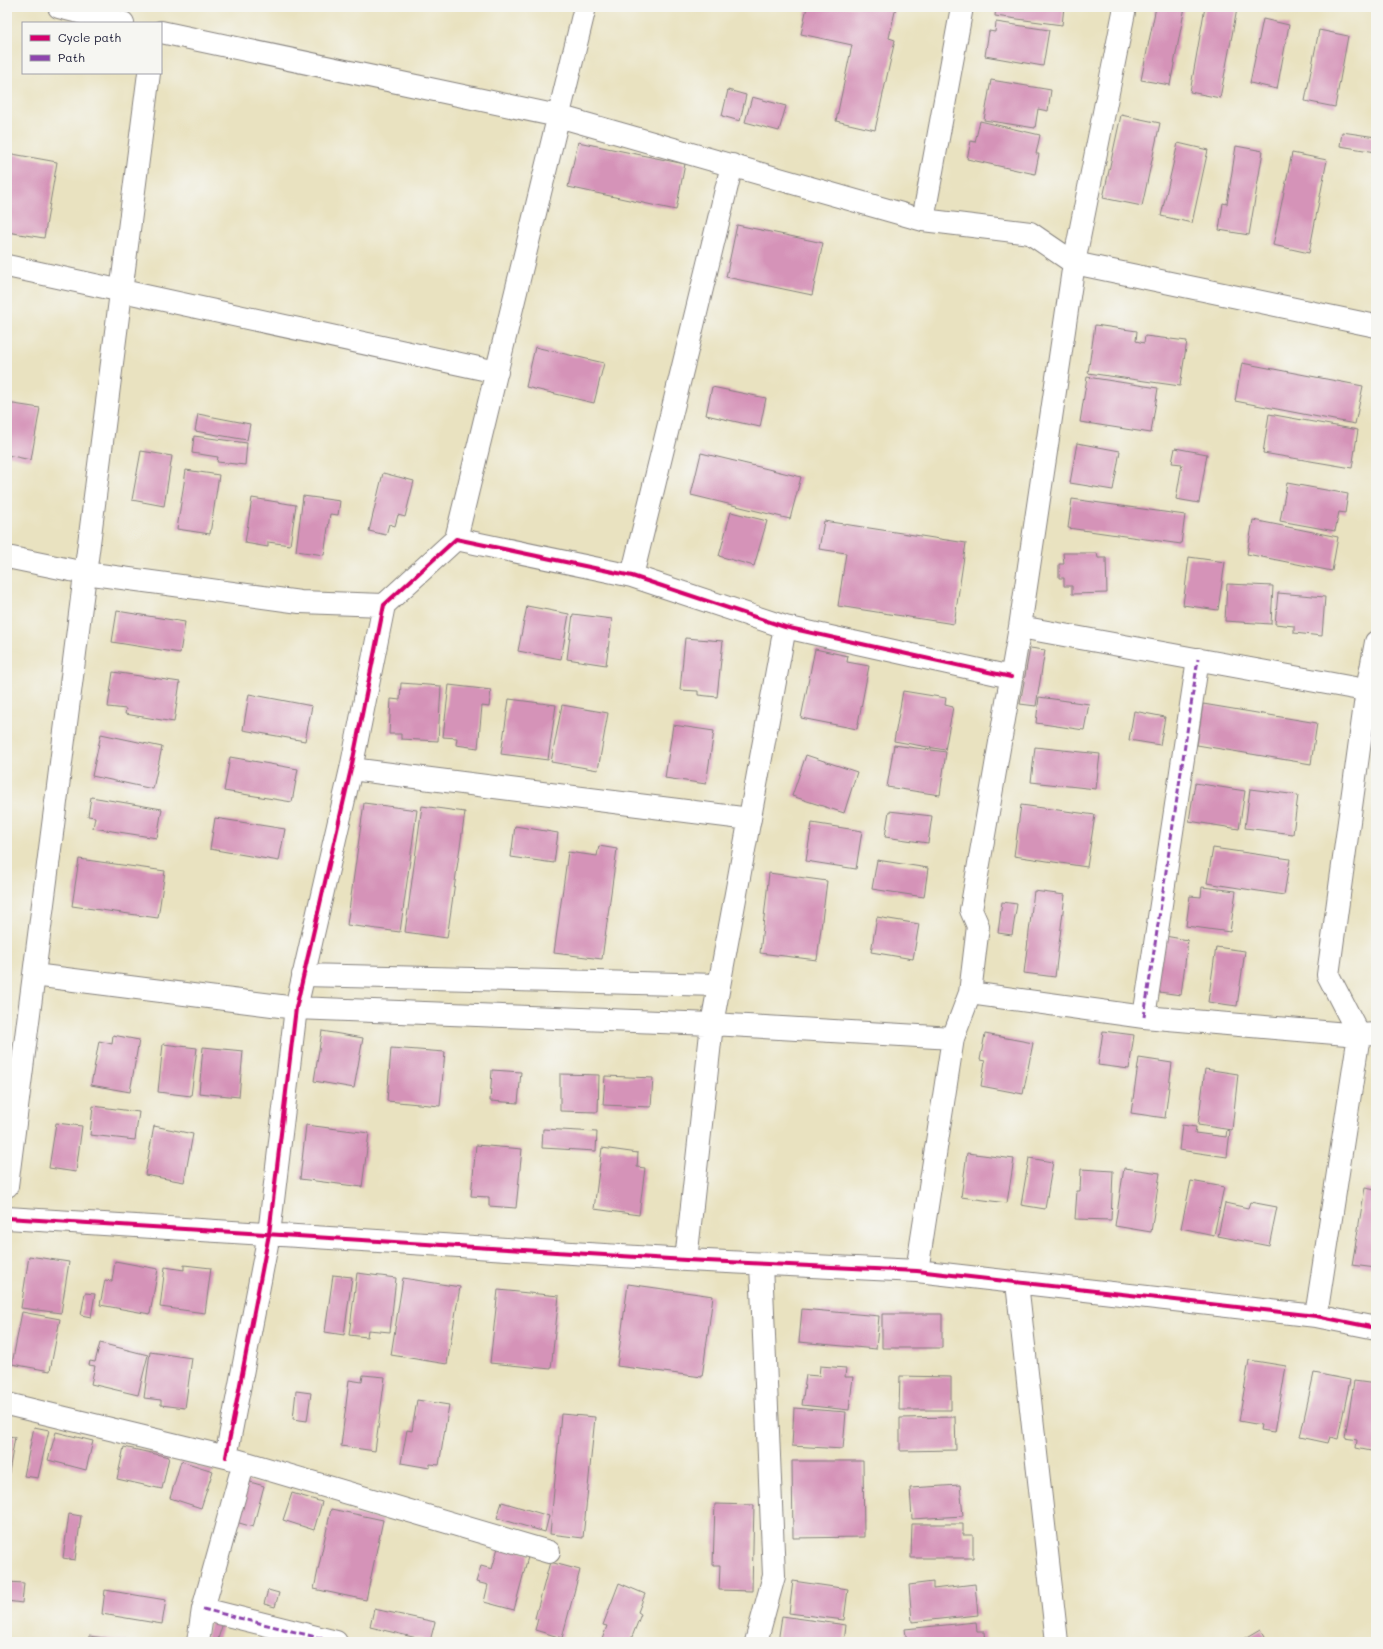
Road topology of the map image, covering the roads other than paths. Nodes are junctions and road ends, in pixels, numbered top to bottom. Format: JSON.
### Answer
{"nodes":[{"id":1,"x":59,"y":7,"type":"edge"},
{"id":2,"x":585,"y":7,"type":"edge"},
{"id":3,"x":962,"y":7,"type":"edge"},
{"id":4,"x":1125,"y":7,"type":"edge"},
{"id":5,"x":119,"y":22,"type":"edge"},
{"id":6,"x":162,"y":32,"type":"edge"},
{"id":7,"x":149,"y":74,"type":"edge"},
{"id":8,"x":558,"y":116,"type":"junction"},
{"id":9,"x":732,"y":166,"type":"junction"},
{"id":10,"x":923,"y":220,"type":"junction"},
{"id":11,"x":1074,"y":263,"type":"junction"},
{"id":12,"x":7,"y":266,"type":"edge"},
{"id":13,"x":121,"y":290,"type":"junction"},
{"id":14,"x":1376,"y":326,"type":"edge"},
{"id":15,"x":497,"y":372,"type":"junction"},
{"id":16,"x":456,"y":539,"type":"junction"},
{"id":17,"x":7,"y":557,"type":"edge"},
{"id":18,"x":85,"y":573,"type":"junction"},
{"id":19,"x":632,"y":576,"type":"junction"},
{"id":20,"x":384,"y":605,"type":"junction"},
{"id":21,"x":785,"y":627,"type":"junction"},
{"id":22,"x":1020,"y":627,"type":"junction"},
{"id":23,"x":1376,"y":642,"type":"edge"},
{"id":24,"x":1198,"y":659,"type":"junction"},
{"id":25,"x":1011,"y":677,"type":"junction"},
{"id":26,"x":1372,"y":691,"type":"edge"},
{"id":27,"x":351,"y":769,"type":"junction"},
{"id":28,"x":750,"y":820,"type":"junction"},
{"id":29,"x":34,"y":975,"type":"junction"},
{"id":30,"x":304,"y":975,"type":"junction"},
{"id":31,"x":719,"y":985,"type":"junction"},
{"id":32,"x":970,"y":993,"type":"junction"},
{"id":33,"x":296,"y":1008,"type":"junction"},
{"id":34,"x":1144,"y":1017,"type":"junction"},
{"id":35,"x":712,"y":1024,"type":"junction"},
{"id":36,"x":1368,"y":1035,"type":"edge"},
{"id":37,"x":953,"y":1038,"type":"junction"},
{"id":38,"x":7,"y":1186,"type":"edge"},
{"id":39,"x":7,"y":1218,"type":"edge"},
{"id":40,"x":269,"y":1234,"type":"junction"},
{"id":41,"x":686,"y":1260,"type":"junction"},
{"id":42,"x":761,"y":1264,"type":"junction"},
{"id":43,"x":917,"y":1271,"type":"junction"},
{"id":44,"x":1017,"y":1283,"type":"junction"},
{"id":45,"x":1316,"y":1316,"type":"junction"},
{"id":46,"x":1376,"y":1328,"type":"edge"},
{"id":47,"x":7,"y":1404,"type":"edge"},
{"id":48,"x":235,"y":1459,"type":"junction"},
{"id":49,"x":549,"y":1552,"type":"dead end"},
{"id":50,"x":203,"y":1609,"type":"junction"},
{"id":51,"x":198,"y":1642,"type":"edge"},
{"id":52,"x":336,"y":1642,"type":"edge"},
{"id":53,"x":756,"y":1642,"type":"edge"},
{"id":54,"x":1057,"y":1642,"type":"edge"}],
"edges":[{"from":1,"to":5,"type":"street"},
{"from":2,"to":8,"type":"street"},
{"from":3,"to":10,"type":"street"},
{"from":4,"to":11,"type":"street"},
{"from":6,"to":8,"type":"street"},
{"from":7,"to":13,"type":"street"},
{"from":8,"to":9,"type":"street"},
{"from":8,"to":15,"type":"street"},
{"from":9,"to":10,"type":"street"},
{"from":9,"to":19,"type":"street"},
{"from":10,"to":11,"type":"street"},
{"from":11,"to":14,"type":"street"},
{"from":11,"to":22,"type":"street"},
{"from":12,"to":13,"type":"street"},
{"from":13,"to":15,"type":"street"},
{"from":13,"to":18,"type":"street"},
{"from":15,"to":16,"type":"street"},
{"from":16,"to":19,"type":"street"},
{"from":16,"to":20,"type":"street"},
{"from":17,"to":18,"type":"street"},
{"from":18,"to":20,"type":"street"},
{"from":18,"to":29,"type":"street"},
{"from":19,"to":21,"type":"street"},
{"from":20,"to":27,"type":"street"},
{"from":21,"to":25,"type":"street"},
{"from":21,"to":28,"type":"street"},
{"from":22,"to":24,"type":"street"},
{"from":22,"to":25,"type":"street"},
{"from":23,"to":26,"type":"street"},
{"from":24,"to":26,"type":"street"},
{"from":24,"to":34,"type":"street"},
{"from":25,"to":32,"type":"street"},
{"from":26,"to":36,"type":"street"},
{"from":27,"to":28,"type":"street"},
{"from":27,"to":30,"type":"street"},
{"from":28,"to":31,"type":"street"},
{"from":29,"to":33,"type":"street"},
{"from":29,"to":38,"type":"street"},
{"from":30,"to":31,"type":"street"},
{"from":30,"to":33,"type":"street"},
{"from":31,"to":35,"type":"street"},
{"from":32,"to":34,"type":"street"},
{"from":32,"to":37,"type":"street"},
{"from":33,"to":35,"type":"street"},
{"from":33,"to":40,"type":"street"},
{"from":34,"to":36,"type":"street"},
{"from":35,"to":37,"type":"street"},
{"from":35,"to":41,"type":"street"},
{"from":36,"to":45,"type":"street"},
{"from":37,"to":43,"type":"street"},
{"from":39,"to":40,"type":"street"},
{"from":40,"to":41,"type":"street"},
{"from":40,"to":48,"type":"street"},
{"from":41,"to":42,"type":"street"},
{"from":42,"to":43,"type":"street"},
{"from":42,"to":53,"type":"street"},
{"from":43,"to":44,"type":"street"},
{"from":44,"to":45,"type":"street"},
{"from":44,"to":54,"type":"street"},
{"from":45,"to":46,"type":"street"},
{"from":47,"to":48,"type":"street"},
{"from":48,"to":49,"type":"street"},
{"from":48,"to":50,"type":"street"},
{"from":50,"to":51,"type":"street"},
{"from":50,"to":52,"type":"street"}]}
